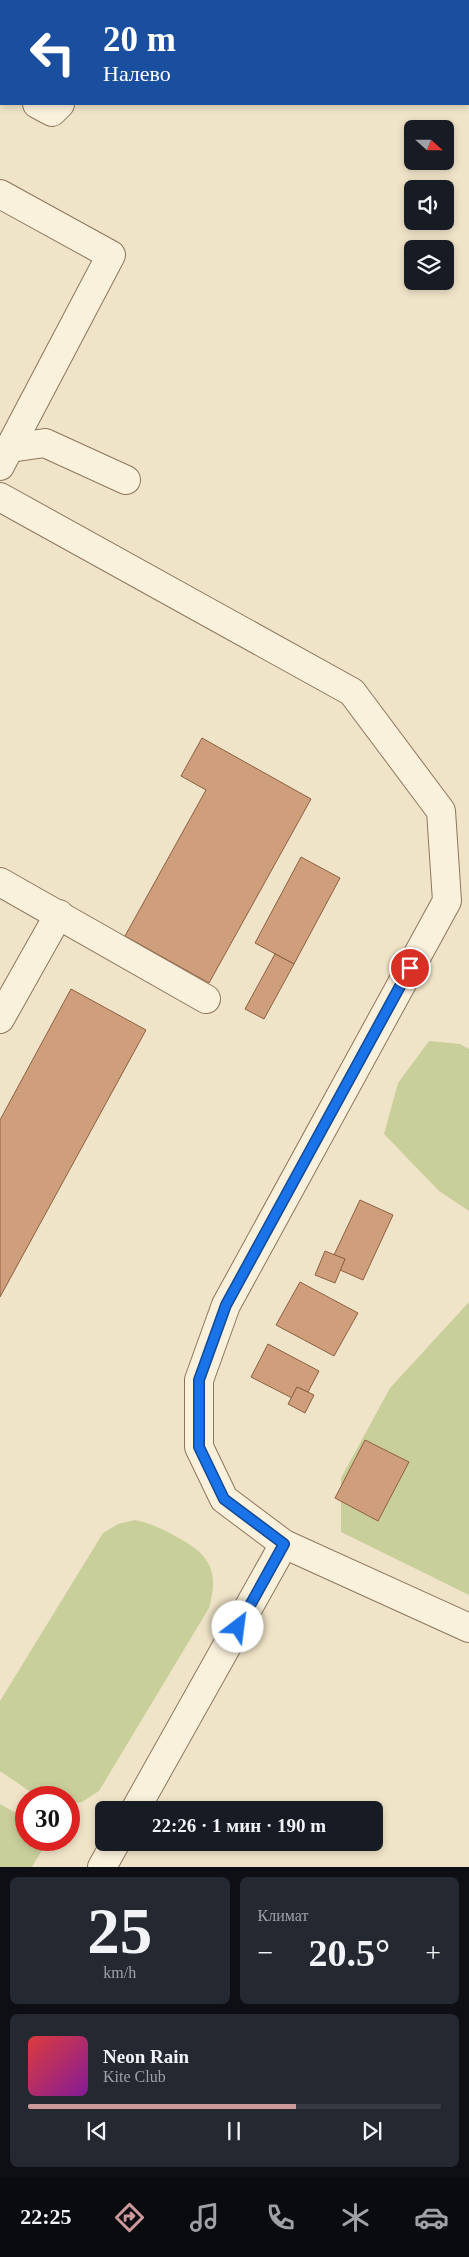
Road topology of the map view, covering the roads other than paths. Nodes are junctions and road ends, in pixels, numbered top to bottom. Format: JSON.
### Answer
{"nodes":[{"id":1,"x":39,"y":105,"type":"edge"},
{"id":2,"x":59,"y":105,"type":"edge"},
{"id":3,"x":0,"y":194,"type":"edge"},
{"id":4,"x":5,"y":457,"type":"edge"},
{"id":5,"x":126,"y":480,"type":"dead end"},
{"id":6,"x":0,"y":497,"type":"edge"},
{"id":7,"x":0,"y":882,"type":"edge"},
{"id":8,"x":59,"y":914,"type":"junction"},
{"id":9,"x":206,"y":998,"type":"dead end"},
{"id":10,"x":0,"y":1018,"type":"edge"},
{"id":11,"x":284,"y":1544,"type":"junction"},
{"id":12,"x":469,"y":1628,"type":"edge"},
{"id":13,"x":139,"y":1801,"type":"edge"},
{"id":14,"x":111,"y":1851,"type":"edge"},
{"id":15,"x":102,"y":1867,"type":"edge"}],
"edges":[{"from":1,"to":2,"type":"street"},
{"from":3,"to":4,"type":"street"},
{"from":4,"to":5,"type":"street"},
{"from":6,"to":11,"type":"street"},
{"from":7,"to":8,"type":"street"},
{"from":8,"to":9,"type":"street"},
{"from":8,"to":10,"type":"street"},
{"from":11,"to":12,"type":"street"},
{"from":11,"to":13,"type":"street"},
{"from":14,"to":15,"type":"street"}]}
